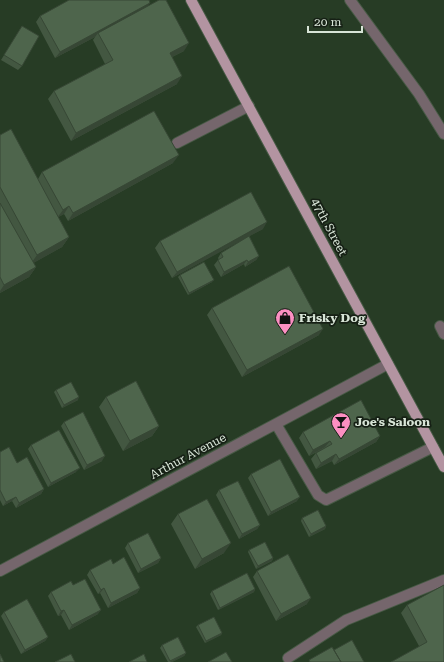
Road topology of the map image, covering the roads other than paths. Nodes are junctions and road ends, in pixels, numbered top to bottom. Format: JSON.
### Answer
{"nodes":[{"id":1,"x":191,"y":0,"type":"edge"},
{"id":2,"x":350,"y":0,"type":"edge"},
{"id":3,"x":249,"y":106,"type":"junction"},
{"id":4,"x":444,"y":134,"type":"edge"},
{"id":5,"x":177,"y":143,"type":"dead end"},
{"id":6,"x":388,"y":364,"type":"junction"},
{"id":7,"x":276,"y":424,"type":"junction"},
{"id":8,"x":433,"y":447,"type":"junction"},
{"id":9,"x":444,"y":467,"type":"edge"},
{"id":10,"x":0,"y":571,"type":"edge"},
{"id":11,"x":444,"y":580,"type":"edge"},
{"id":12,"x":288,"y":658,"type":"dead end"}],
"edges":[{"from":1,"to":3,"type":"main road","name":"47th Street"},
{"from":2,"to":4,"type":"street"},
{"from":3,"to":5,"type":"street"},
{"from":3,"to":6,"type":"main road","name":"47th Street"},
{"from":6,"to":7,"type":"street","name":"Arthur Avenue"},
{"from":6,"to":8,"type":"main road","name":"47th Street"},
{"from":7,"to":8,"type":"street"},
{"from":7,"to":10,"type":"street","name":"Arthur Avenue"},
{"from":8,"to":9,"type":"main road","name":"47th Street"},
{"from":11,"to":12,"type":"street"}]}
